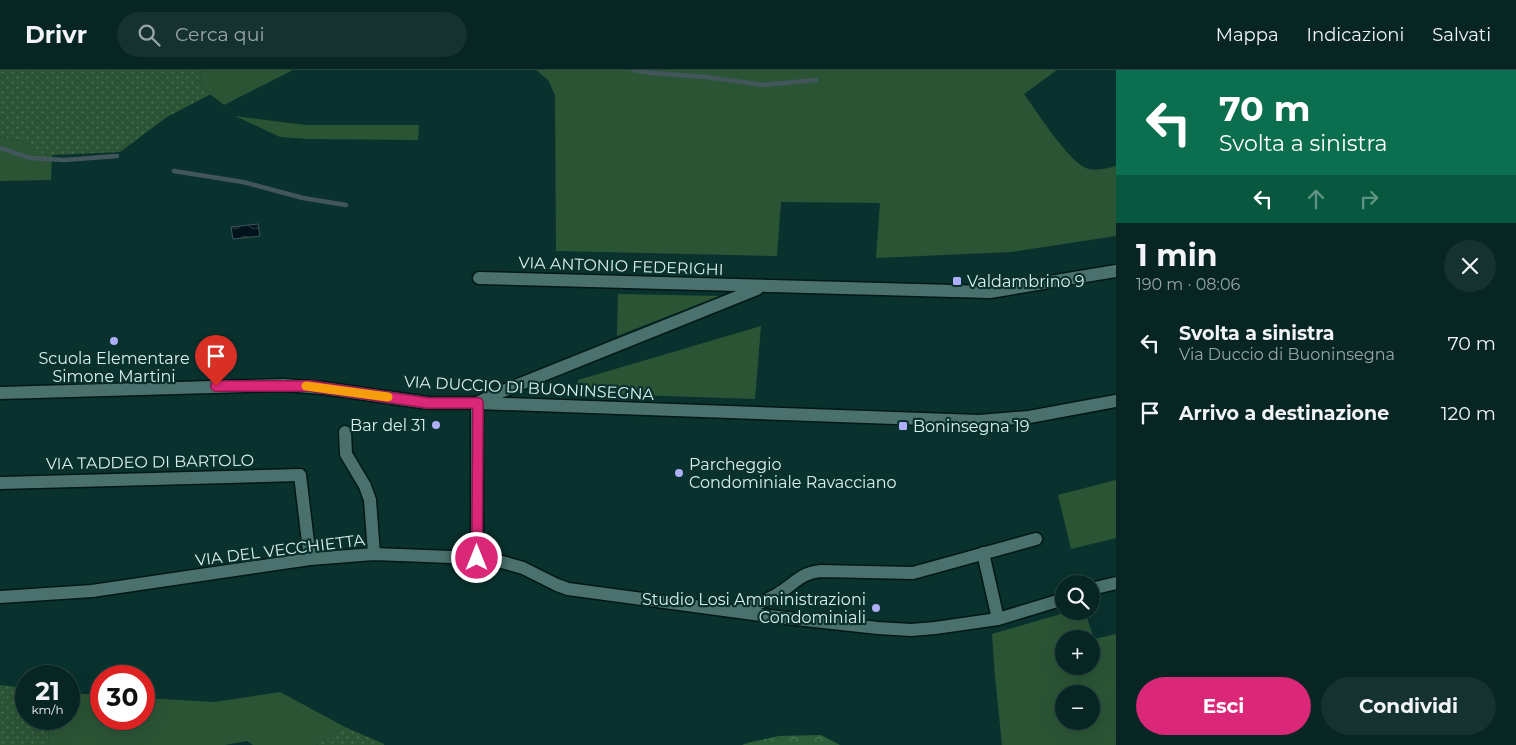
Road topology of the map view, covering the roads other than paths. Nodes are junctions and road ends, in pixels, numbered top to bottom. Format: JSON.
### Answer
{"nodes":[{"id":1,"x":1116,"y":271,"type":"edge"},
{"id":2,"x":479,"y":278,"type":"dead end"},
{"id":3,"x":761,"y":287,"type":"junction"},
{"id":4,"x":0,"y":393,"type":"edge"},
{"id":5,"x":1116,"y":401,"type":"edge"},
{"id":6,"x":478,"y":403,"type":"junction"},
{"id":7,"x":345,"y":432,"type":"dead end"},
{"id":8,"x":0,"y":483,"type":"edge"},
{"id":9,"x":1036,"y":539,"type":"dead end"},
{"id":10,"x":983,"y":553,"type":"junction"},
{"id":11,"x":374,"y":554,"type":"junction"},
{"id":12,"x":477,"y":558,"type":"junction"},
{"id":13,"x":310,"y":559,"type":"junction"},
{"id":14,"x":1116,"y":583,"type":"edge"},
{"id":15,"x":1100,"y":587,"type":"edge"},
{"id":16,"x":0,"y":597,"type":"edge"},
{"id":17,"x":1055,"y":602,"type":"edge"},
{"id":18,"x":738,"y":611,"type":"junction"},
{"id":19,"x":998,"y":619,"type":"junction"}],
"edges":[{"from":1,"to":3,"type":"street","name":"VIA ANTONIO FEDERIGHI"},
{"from":2,"to":3,"type":"street","name":"VIA ANTONIO FEDERIGHI"},
{"from":3,"to":6,"type":"street"},
{"from":4,"to":6,"type":"street","name":"VIA DUCCIO DI BUONINSEGNA"},
{"from":5,"to":6,"type":"street","name":"VIA DUCCIO DI BUONINSEGNA"},
{"from":6,"to":12,"type":"street"},
{"from":7,"to":11,"type":"street"},
{"from":8,"to":13,"type":"street","name":"VIA TADDEO DI BARTOLO"},
{"from":9,"to":10,"type":"street"},
{"from":10,"to":18,"type":"street"},
{"from":10,"to":19,"type":"street"},
{"from":11,"to":12,"type":"street","name":"VIA DEL VECCHIETTA"},
{"from":11,"to":13,"type":"street","name":"VIA DEL VECCHIETTA"},
{"from":12,"to":18,"type":"street","name":"VIA DEL VECCHIETTA"},
{"from":13,"to":16,"type":"street","name":"VIA DEL VECCHIETTA"},
{"from":14,"to":15,"type":"street"},
{"from":17,"to":19,"type":"street","name":"VIA DEL VECCHIETTA"},
{"from":18,"to":19,"type":"street","name":"VIA DEL VECCHIETTA"}]}
